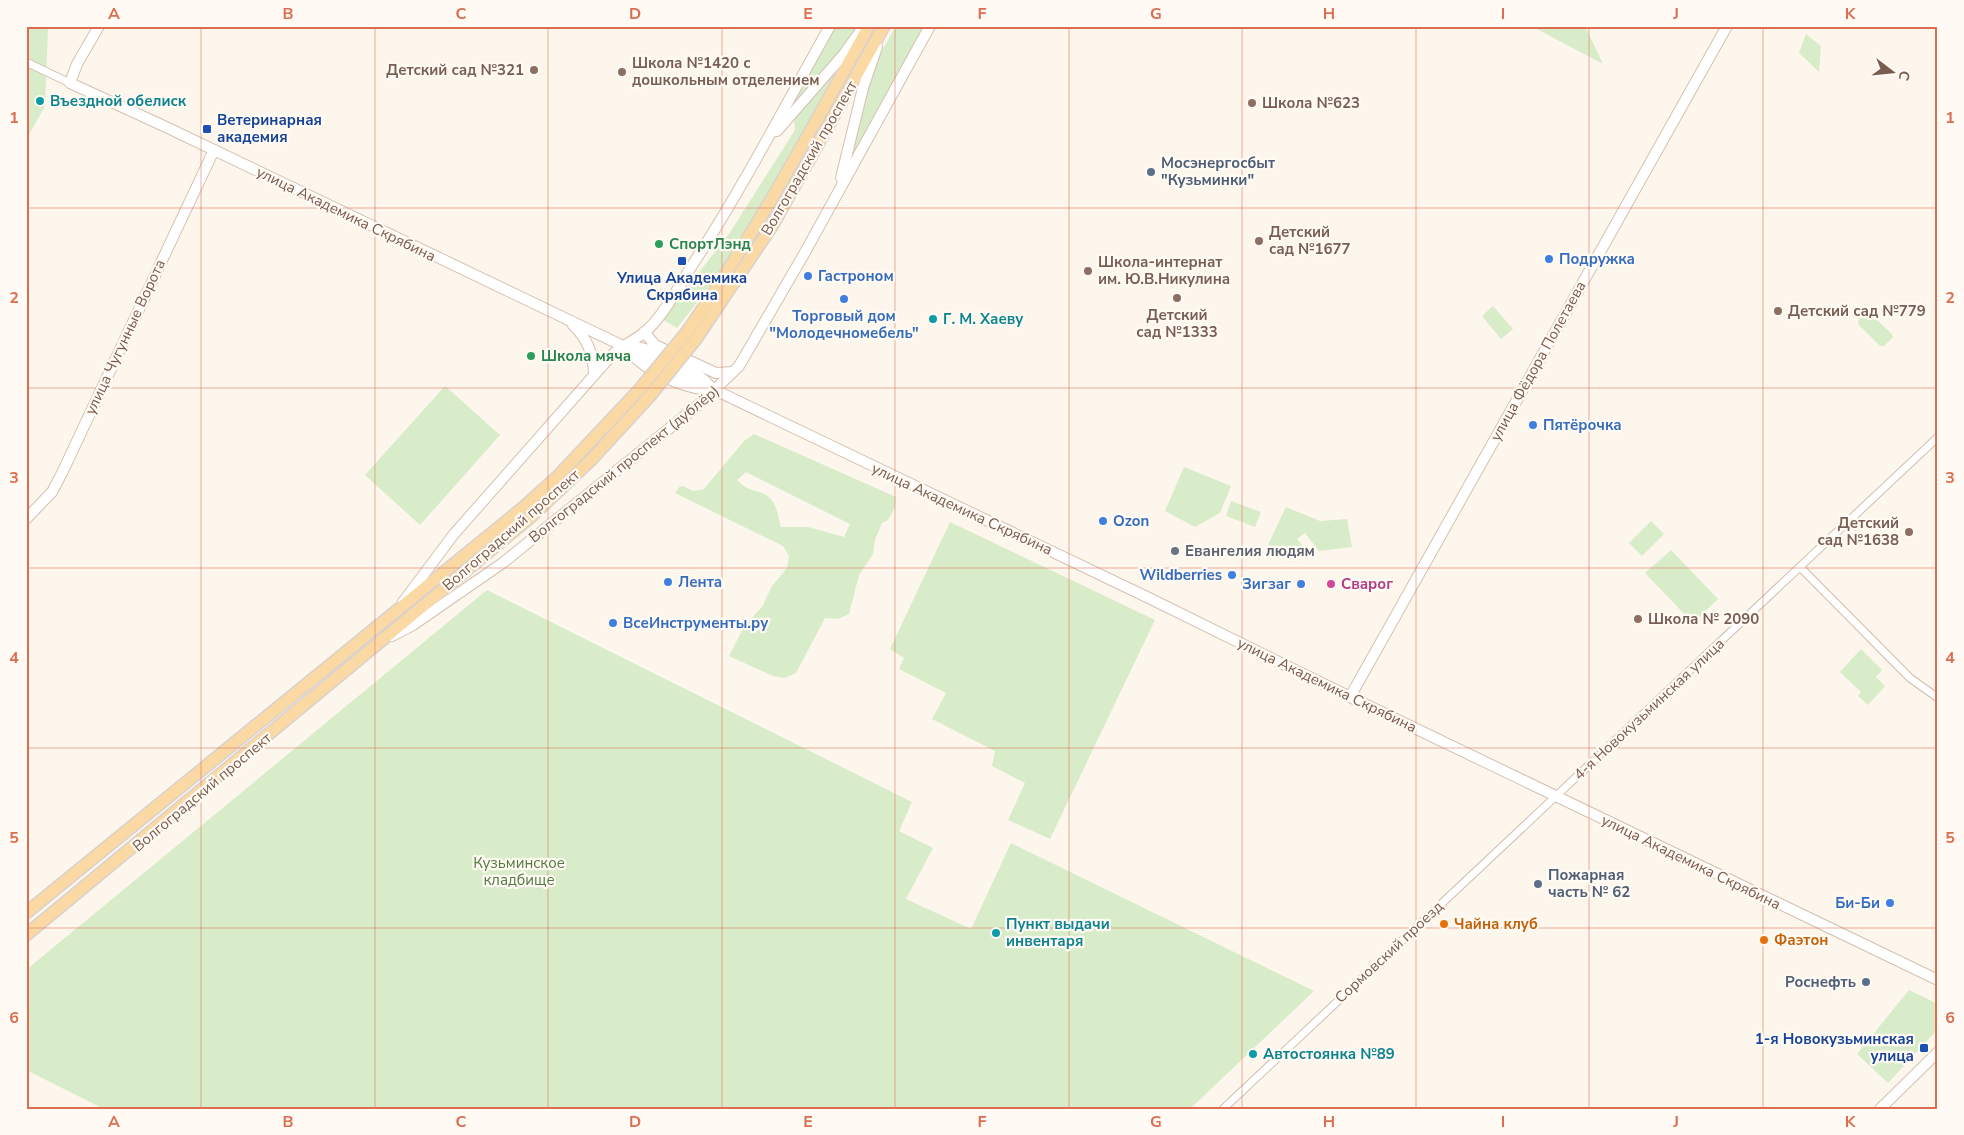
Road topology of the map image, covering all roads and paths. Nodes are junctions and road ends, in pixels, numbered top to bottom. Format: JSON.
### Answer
{"nodes":[{"id":1,"x":99,"y":26,"type":"edge"},
{"id":2,"x":830,"y":26,"type":"edge"},
{"id":3,"x":864,"y":26,"type":"edge"},
{"id":4,"x":869,"y":26,"type":"edge"},
{"id":5,"x":884,"y":26,"type":"edge"},
{"id":6,"x":930,"y":26,"type":"edge"},
{"id":7,"x":1727,"y":26,"type":"edge"},
{"id":8,"x":26,"y":62,"type":"edge"},
{"id":9,"x":70,"y":83,"type":"junction"},
{"id":10,"x":214,"y":150,"type":"junction"},
{"id":11,"x":761,"y":152,"type":"junction"},
{"id":12,"x":837,"y":193,"type":"junction"},
{"id":13,"x":568,"y":320,"type":"junction"},
{"id":14,"x":644,"y":332,"type":"junction"},
{"id":15,"x":691,"y":336,"type":"junction"},
{"id":16,"x":622,"y":345,"type":"junction"},
{"id":17,"x":734,"y":372,"type":"junction"},
{"id":18,"x":594,"y":375,"type":"junction"},
{"id":19,"x":715,"y":391,"type":"junction"},
{"id":20,"x":1938,"y":436,"type":"edge"},
{"id":21,"x":26,"y":519,"type":"edge"},
{"id":22,"x":1800,"y":567,"type":"junction"},
{"id":23,"x":402,"y":604,"type":"junction"},
{"id":24,"x":382,"y":641,"type":"junction"},
{"id":25,"x":1350,"y":697,"type":"junction"},
{"id":26,"x":1938,"y":698,"type":"edge"},
{"id":27,"x":1556,"y":797,"type":"junction"},
{"id":28,"x":26,"y":913,"type":"edge"},
{"id":29,"x":26,"y":935,"type":"edge"},
{"id":30,"x":1938,"y":980,"type":"edge"},
{"id":31,"x":1938,"y":1052,"type":"edge"},
{"id":32,"x":1223,"y":1109,"type":"edge"},
{"id":33,"x":1880,"y":1109,"type":"edge"}],
"edges":[{"from":1,"to":9,"type":"main road"},
{"from":2,"to":11,"type":"main road"},
{"from":3,"to":11,"type":"main road"},
{"from":4,"to":15,"type":"main road","name":"Волгоградский проспект"},
{"from":5,"to":12,"type":"main road"},
{"from":5,"to":15,"type":"main road","name":"Волгоградский проспект"},
{"from":6,"to":12,"type":"main road","name":"Волгоградский проспект (дублёр)"},
{"from":7,"to":25,"type":"main road","name":"улица Фёдора Полетаева"},
{"from":8,"to":9,"type":"street"},
{"from":9,"to":10,"type":"main road","name":"улица Академика Скрябина"},
{"from":10,"to":13,"type":"main road","name":"улица Академика Скрябина"},
{"from":10,"to":21,"type":"main road","name":"улица Чугунные Ворота"},
{"from":11,"to":14,"type":"main road"},
{"from":12,"to":17,"type":"main road","name":"Волгоградский проспект (дублёр)"},
{"from":13,"to":16,"type":"main road","name":"улица Академика Скрябина"},
{"from":13,"to":18,"type":"main road"},
{"from":14,"to":16,"type":"main road"},
{"from":14,"to":17,"type":"main road"},
{"from":15,"to":23,"type":"main road","name":"Волгоградский проспект","bridge":true},
{"from":15,"to":24,"type":"main road","name":"Волгоградский проспект","bridge":true},
{"from":16,"to":18,"type":"main road"},
{"from":16,"to":19,"type":"main road","name":"улица Академика Скрябина"},
{"from":16,"to":19,"type":"main road","name":"улица Академика Скрябина"},
{"from":17,"to":19,"type":"main road","name":"Волгоградский проспект (дублёр)"},
{"from":18,"to":23,"type":"main road"},
{"from":19,"to":24,"type":"main road","name":"Волгоградский проспект (дублёр)"},
{"from":19,"to":25,"type":"main road","name":"улица Академика Скрябина"},
{"from":20,"to":22,"type":"street","name":"4-я Новокузьминская улица"},
{"from":22,"to":26,"type":"street"},
{"from":22,"to":27,"type":"street","name":"4-я Новокузьминская улица"},
{"from":23,"to":28,"type":"main road","name":"Волгоградский проспект"},
{"from":24,"to":29,"type":"main road","name":"Волгоградский проспект"},
{"from":25,"to":27,"type":"main road","name":"улица Академика Скрябина"},
{"from":27,"to":30,"type":"main road","name":"улица Академика Скрябина"},
{"from":27,"to":32,"type":"street","name":"Сормовский проезд"},
{"from":31,"to":33,"type":"main road"}]}
